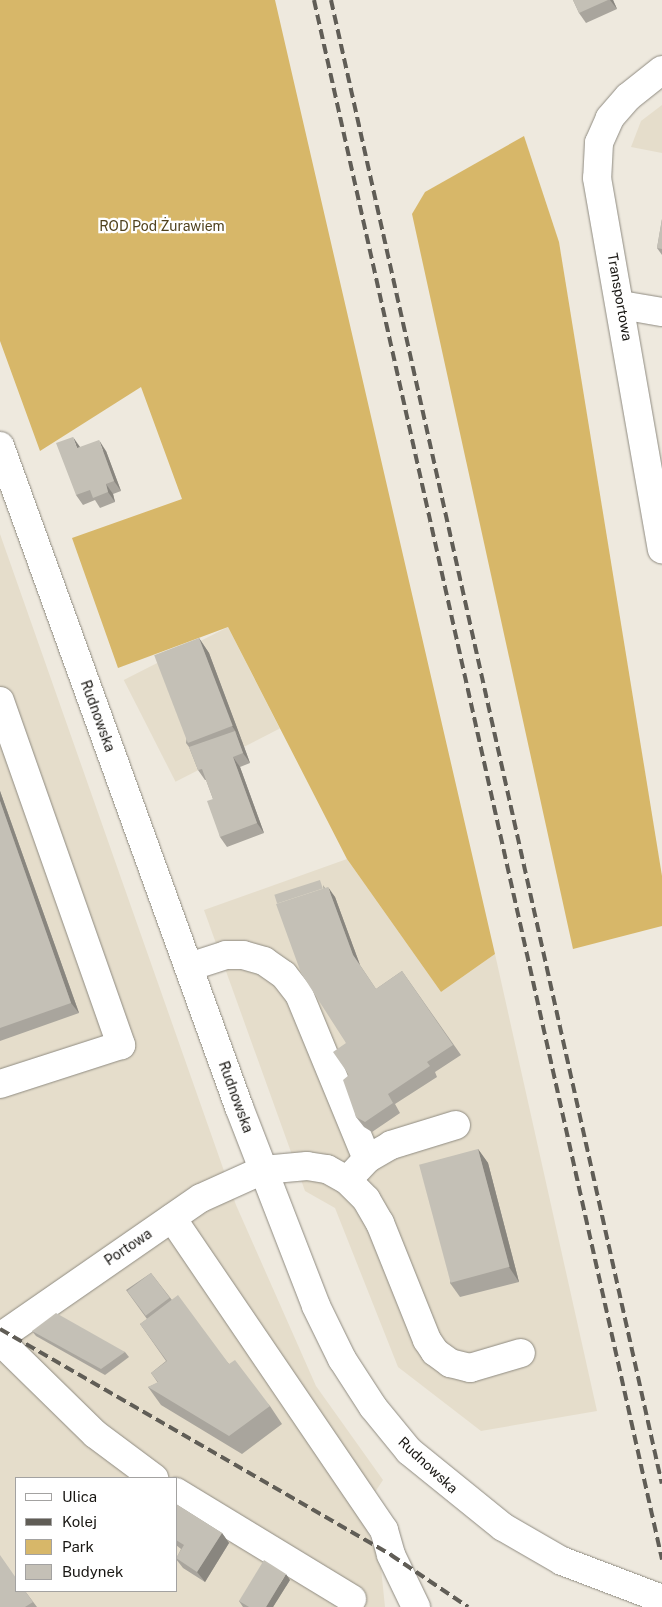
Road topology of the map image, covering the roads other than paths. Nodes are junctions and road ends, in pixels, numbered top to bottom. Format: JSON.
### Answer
{"nodes":[{"id":1,"x":662,"y":70,"type":"edge"},
{"id":2,"x":621,"y":305,"type":"junction"},
{"id":3,"x":662,"y":312,"type":"edge"},
{"id":4,"x":0,"y":446,"type":"edge"},
{"id":5,"x":662,"y":548,"type":"edge"},
{"id":6,"x":0,"y":701,"type":"edge"},
{"id":7,"x":189,"y":967,"type":"junction"},
{"id":8,"x":0,"y":1084,"type":"edge"},
{"id":9,"x":456,"y":1125,"type":"dead end"},
{"id":10,"x":367,"y":1159,"type":"junction"},
{"id":11,"x":263,"y":1170,"type":"junction"},
{"id":12,"x":347,"y":1180,"type":"junction"},
{"id":13,"x":172,"y":1218,"type":"junction"},
{"id":14,"x":0,"y":1337,"type":"edge"},
{"id":15,"x":0,"y":1341,"type":"edge"},
{"id":16,"x":521,"y":1353,"type":"dead end"},
{"id":17,"x":153,"y":1477,"type":"edge"},
{"id":18,"x":178,"y":1493,"type":"edge"},
{"id":19,"x":352,"y":1599,"type":"dead end"},
{"id":20,"x":662,"y":1599,"type":"edge"},
{"id":21,"x":416,"y":1607,"type":"edge"}],
"edges":[{"from":1,"to":2,"type":"main road","name":"Transportowa"},
{"from":2,"to":3,"type":"main road"},
{"from":2,"to":5,"type":"main road","name":"Transportowa"},
{"from":4,"to":7,"type":"main road","name":"Rudnowska"},
{"from":6,"to":8,"type":"main road"},
{"from":7,"to":10,"type":"main road"},
{"from":7,"to":11,"type":"main road","name":"Rudnowska"},
{"from":9,"to":10,"type":"main road"},
{"from":10,"to":12,"type":"main road"},
{"from":11,"to":12,"type":"main road","name":"Portowa"},
{"from":11,"to":13,"type":"main road","name":"Portowa"},
{"from":11,"to":20,"type":"main road","name":"Rudnowska"},
{"from":12,"to":16,"type":"main road","name":"Portowa"},
{"from":13,"to":14,"type":"main road","name":"Portowa"},
{"from":13,"to":21,"type":"main road"},
{"from":15,"to":17,"type":"main road"},
{"from":18,"to":19,"type":"main road"}]}
